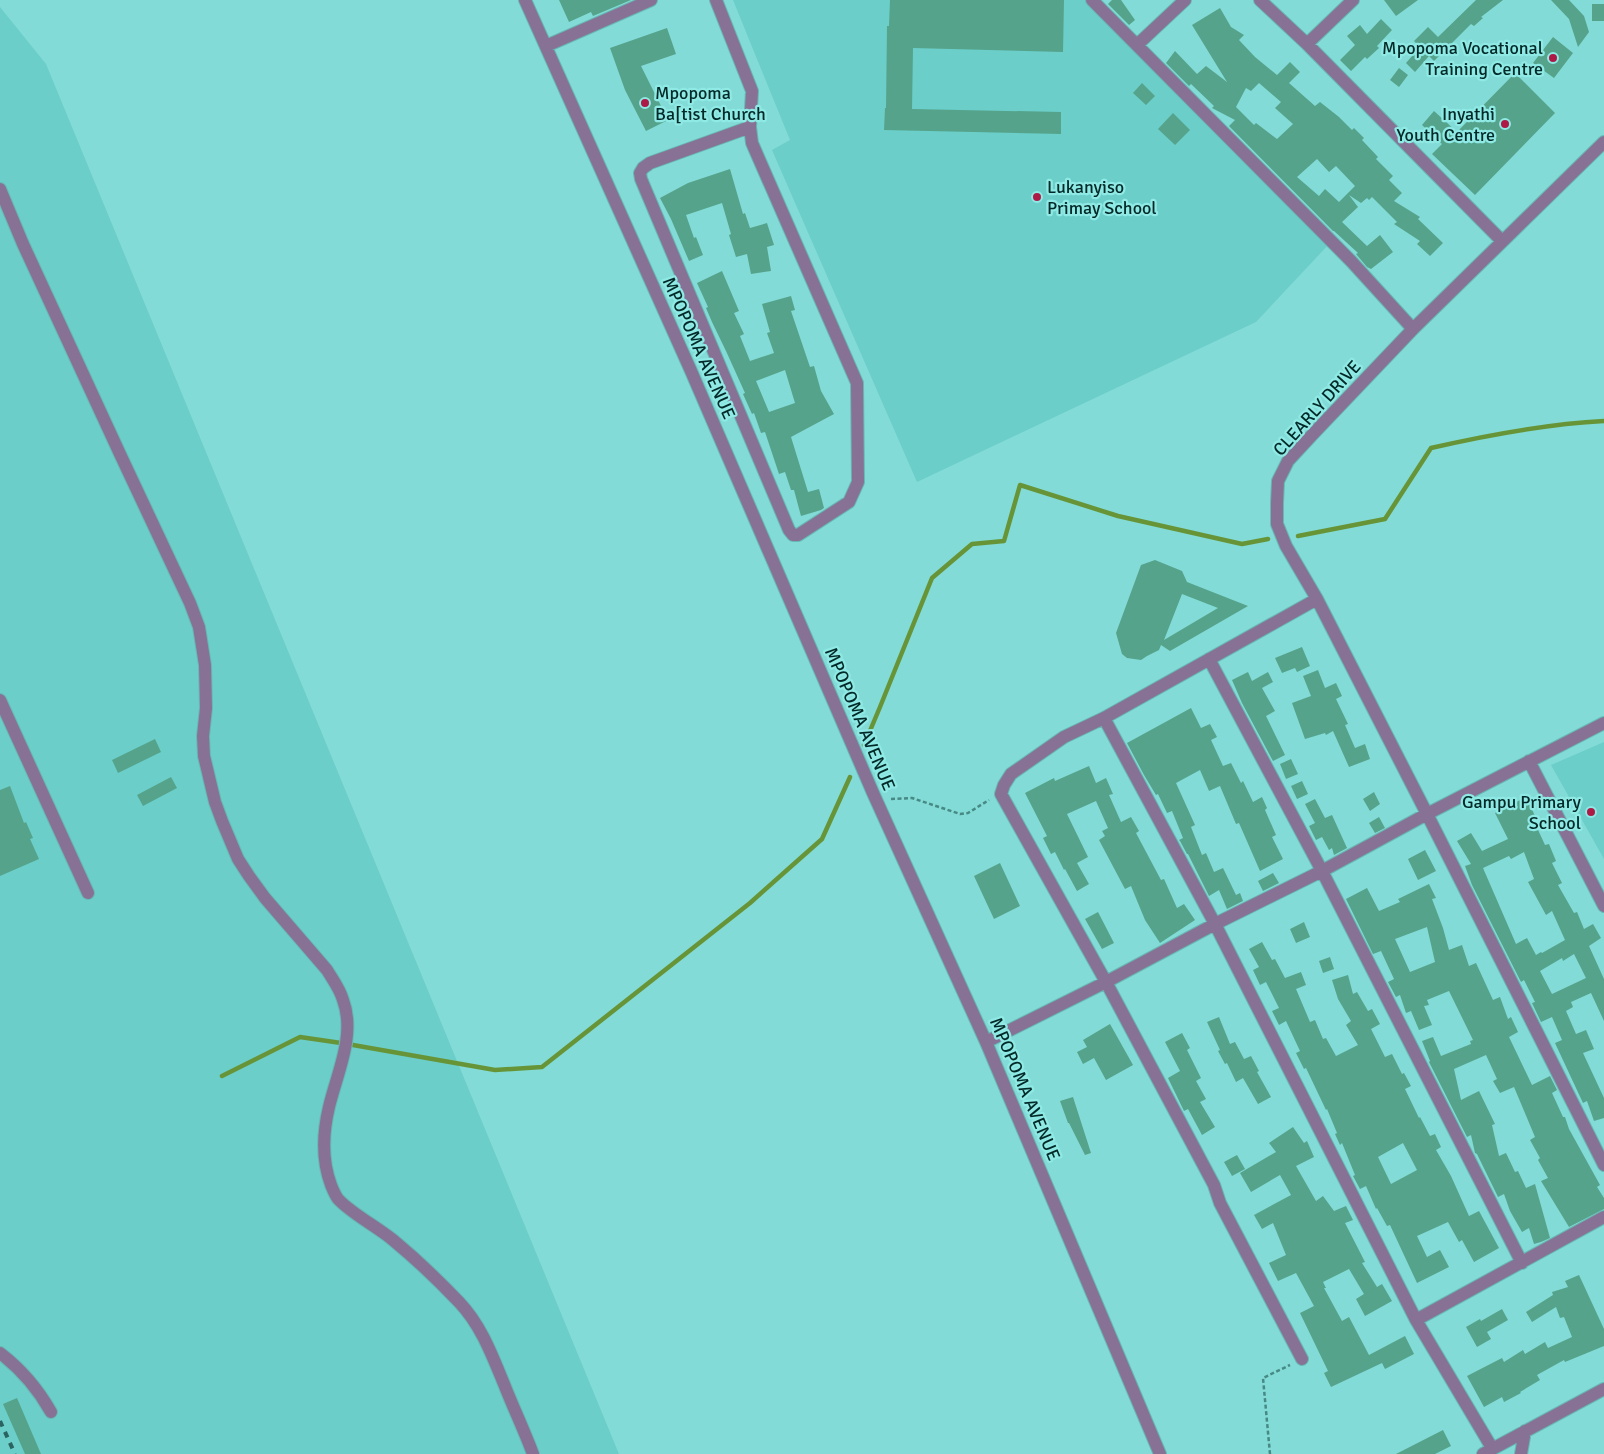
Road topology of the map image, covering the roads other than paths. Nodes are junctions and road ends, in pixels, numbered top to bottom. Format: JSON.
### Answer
{"nodes":[{"id":1,"x":525,"y":0,"type":"edge"},
{"id":2,"x":651,"y":0,"type":"edge"},
{"id":3,"x":716,"y":0,"type":"edge"},
{"id":4,"x":1092,"y":0,"type":"edge"},
{"id":5,"x":1185,"y":0,"type":"edge"},
{"id":6,"x":1260,"y":0,"type":"edge"},
{"id":7,"x":1353,"y":0,"type":"edge"},
{"id":8,"x":1307,"y":44,"type":"junction"},
{"id":9,"x":1137,"y":45,"type":"junction"},
{"id":10,"x":546,"y":46,"type":"junction"},
{"id":11,"x":750,"y":127,"type":"junction"},
{"id":12,"x":1604,"y":142,"type":"edge"},
{"id":13,"x":0,"y":189,"type":"edge"},
{"id":14,"x":1502,"y":241,"type":"junction"},
{"id":15,"x":1413,"y":330,"type":"junction"},
{"id":16,"x":1316,"y":599,"type":"junction"},
{"id":17,"x":1209,"y":659,"type":"junction"},
{"id":18,"x":0,"y":700,"type":"edge"},
{"id":19,"x":1104,"y":718,"type":"junction"},
{"id":20,"x":1604,"y":723,"type":"edge"},
{"id":21,"x":1529,"y":761,"type":"junction"},
{"id":22,"x":1427,"y":814,"type":"junction"},
{"id":23,"x":1322,"y":871,"type":"junction"},
{"id":24,"x":88,"y":893,"type":"dead end"},
{"id":25,"x":1604,"y":906,"type":"edge"},
{"id":26,"x":1215,"y":924,"type":"junction"},
{"id":27,"x":1106,"y":982,"type":"junction"},
{"id":28,"x":986,"y":1042,"type":"junction"},
{"id":29,"x":1604,"y":1165,"type":"edge"},
{"id":30,"x":1604,"y":1217,"type":"edge"},
{"id":31,"x":1522,"y":1263,"type":"junction"},
{"id":32,"x":1416,"y":1320,"type":"junction"},
{"id":33,"x":0,"y":1353,"type":"edge"},
{"id":34,"x":1302,"y":1359,"type":"road end"},
{"id":35,"x":1604,"y":1389,"type":"edge"},
{"id":36,"x":51,"y":1412,"type":"dead end"},
{"id":37,"x":1526,"y":1431,"type":"junction"},
{"id":38,"x":1488,"y":1451,"type":"edge"},
{"id":39,"x":533,"y":1454,"type":"edge"},
{"id":40,"x":1160,"y":1454,"type":"edge"},
{"id":41,"x":1522,"y":1454,"type":"edge"}],
"edges":[{"from":1,"to":10,"type":"street","name":"MPOPOMA AVENUE"},
{"from":2,"to":10,"type":"street"},
{"from":3,"to":11,"type":"street"},
{"from":4,"to":9,"type":"street"},
{"from":5,"to":9,"type":"street"},
{"from":6,"to":8,"type":"street"},
{"from":7,"to":8,"type":"street"},
{"from":8,"to":14,"type":"street"},
{"from":9,"to":15,"type":"street"},
{"from":10,"to":28,"type":"street","name":"MPOPOMA AVENUE"},
{"from":11,"to":11,"type":"street"},
{"from":12,"to":14,"type":"street","name":"CLEARLY DRIVE"},
{"from":13,"to":39,"type":"street"},
{"from":14,"to":15,"type":"street","name":"CLEARLY DRIVE"},
{"from":15,"to":16,"type":"street","name":"CLEARLY DRIVE"},
{"from":16,"to":17,"type":"street"},
{"from":16,"to":22,"type":"street","name":"CLEARLY DRIVE"},
{"from":17,"to":19,"type":"street"},
{"from":17,"to":23,"type":"street"},
{"from":18,"to":24,"type":"street"},
{"from":19,"to":26,"type":"street"},
{"from":19,"to":27,"type":"street"},
{"from":20,"to":21,"type":"street"},
{"from":21,"to":22,"type":"street"},
{"from":21,"to":25,"type":"street"},
{"from":22,"to":23,"type":"street"},
{"from":22,"to":29,"type":"street","name":"CLEARLY DRIVE"},
{"from":23,"to":26,"type":"street"},
{"from":23,"to":31,"type":"street"},
{"from":26,"to":27,"type":"street"},
{"from":26,"to":32,"type":"street"},
{"from":27,"to":28,"type":"street"},
{"from":27,"to":34,"type":"street"},
{"from":28,"to":40,"type":"street","name":"MPOPOMA AVENUE"},
{"from":30,"to":31,"type":"street"},
{"from":31,"to":32,"type":"street"},
{"from":32,"to":38,"type":"street"},
{"from":33,"to":36,"type":"street"},
{"from":35,"to":37,"type":"street"},
{"from":37,"to":38,"type":"street"},
{"from":37,"to":41,"type":"street"}]}
